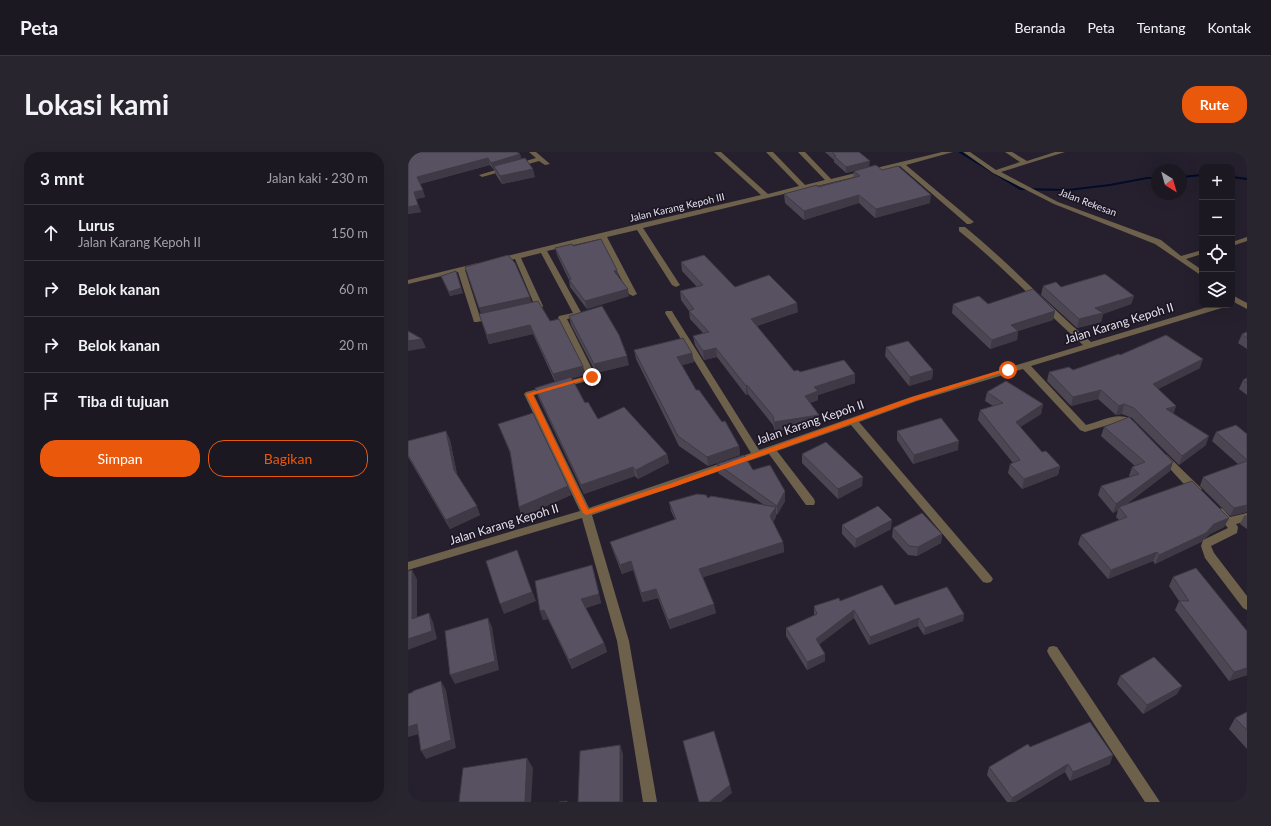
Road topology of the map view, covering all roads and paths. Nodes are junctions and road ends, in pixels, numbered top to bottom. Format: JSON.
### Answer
{"nodes":[{"id":1,"x":532,"y":152,"type":"edge"},
{"id":2,"x":717,"y":152,"type":"edge"},
{"id":3,"x":769,"y":152,"type":"edge"},
{"id":4,"x":801,"y":152,"type":"edge"},
{"id":5,"x":949,"y":152,"type":"edge"},
{"id":6,"x":966,"y":152,"type":"edge"},
{"id":7,"x":1008,"y":152,"type":"edge"},
{"id":8,"x":1062,"y":152,"type":"edge"},
{"id":9,"x":929,"y":154,"type":"edge"},
{"id":10,"x":539,"y":158,"type":"junction"},
{"id":11,"x":1026,"y":163,"type":"junction"},
{"id":12,"x":547,"y":164,"type":"dead end"},
{"id":13,"x":901,"y":164,"type":"junction"},
{"id":14,"x":995,"y":172,"type":"junction"},
{"id":15,"x":482,"y":175,"type":"dead end"},
{"id":16,"x":830,"y":181,"type":"junction"},
{"id":17,"x":803,"y":187,"type":"junction"},
{"id":18,"x":766,"y":196,"type":"junction"},
{"id":19,"x":970,"y":222,"type":"dead end"},
{"id":20,"x":638,"y":226,"type":"junction"},
{"id":21,"x":962,"y":229,"type":"dead end"},
{"id":22,"x":602,"y":235,"type":"junction"},
{"id":23,"x":1247,"y":240,"type":"edge"},
{"id":24,"x":1235,"y":243,"type":"edge"},
{"id":25,"x":543,"y":250,"type":"junction"},
{"id":26,"x":1199,"y":253,"type":"edge"},
{"id":27,"x":517,"y":256,"type":"junction"},
{"id":28,"x":1181,"y":258,"type":"junction"},
{"id":29,"x":461,"y":270,"type":"junction"},
{"id":30,"x":1199,"y":272,"type":"edge"},
{"id":31,"x":408,"y":282,"type":"edge"},
{"id":32,"x":676,"y":285,"type":"dead end"},
{"id":33,"x":633,"y":294,"type":"dead end"},
{"id":34,"x":1235,"y":301,"type":"edge"},
{"id":35,"x":1212,"y":308,"type":"edge"},
{"id":36,"x":1247,"y":308,"type":"edge"},
{"id":37,"x":525,"y":309,"type":"edge"},
{"id":38,"x":669,"y":313,"type":"dead end"},
{"id":39,"x":504,"y":314,"type":"edge"},
{"id":40,"x":1090,"y":346,"type":"junction"},
{"id":41,"x":1025,"y":365,"type":"junction"},
{"id":42,"x":853,"y":421,"type":"junction"},
{"id":43,"x":1139,"y":432,"type":"edge"},
{"id":44,"x":1156,"y":449,"type":"edge"},
{"id":45,"x":771,"y":450,"type":"junction"},
{"id":46,"x":757,"y":454,"type":"junction"},
{"id":47,"x":810,"y":502,"type":"dead end"},
{"id":48,"x":586,"y":513,"type":"junction"},
{"id":49,"x":1247,"y":517,"type":"edge"},
{"id":50,"x":1228,"y":522,"type":"junction"},
{"id":51,"x":408,"y":566,"type":"edge"},
{"id":52,"x":987,"y":580,"type":"dead end"},
{"id":53,"x":1247,"y":605,"type":"edge"},
{"id":54,"x":1053,"y":651,"type":"dead end"},
{"id":55,"x":650,"y":802,"type":"edge"},
{"id":56,"x":1153,"y":802,"type":"edge"}],
"edges":[{"from":1,"to":10,"type":"street"},
{"from":2,"to":18,"type":"street"},
{"from":3,"to":17,"type":"street"},
{"from":4,"to":16,"type":"street"},
{"from":5,"to":9,"type":"street","name":"Jalan Karang Kepoh III"},
{"from":6,"to":14,"type":"street","name":"Jalan Rekesan"},
{"from":7,"to":11,"type":"street"},
{"from":8,"to":11,"type":"street"},
{"from":9,"to":13,"type":"street","name":"Jalan Karang Kepoh III"},
{"from":10,"to":12,"type":"street"},
{"from":10,"to":15,"type":"street"},
{"from":11,"to":14,"type":"street"},
{"from":13,"to":16,"type":"street","name":"Jalan Karang Kepoh III"},
{"from":13,"to":19,"type":"street"},
{"from":14,"to":28,"type":"street","name":"Jalan Rekesan"},
{"from":16,"to":17,"type":"street","name":"Jalan Karang Kepoh III"},
{"from":17,"to":18,"type":"street","name":"Jalan Karang Kepoh III"},
{"from":18,"to":20,"type":"street","name":"Jalan Karang Kepoh III"},
{"from":20,"to":22,"type":"street","name":"Jalan Karang Kepoh III"},
{"from":20,"to":32,"type":"street"},
{"from":21,"to":40,"type":"street"},
{"from":22,"to":25,"type":"street","name":"Jalan Karang Kepoh III"},
{"from":22,"to":33,"type":"street"},
{"from":23,"to":24,"type":"street"},
{"from":25,"to":27,"type":"street","name":"Jalan Karang Kepoh III"},
{"from":25,"to":48,"type":"street"},
{"from":26,"to":28,"type":"street"},
{"from":27,"to":29,"type":"street","name":"Jalan Karang Kepoh III"},
{"from":27,"to":37,"type":"street"},
{"from":28,"to":30,"type":"street","name":"Jalan Rekesan"},
{"from":29,"to":31,"type":"street","name":"Jalan Karang Kepoh III"},
{"from":29,"to":39,"type":"street"},
{"from":34,"to":36,"type":"street"},
{"from":35,"to":40,"type":"street","name":"Jalan Karang Kepoh II"},
{"from":38,"to":46,"type":"street"},
{"from":40,"to":41,"type":"street","name":"Jalan Karang Kepoh II"},
{"from":41,"to":42,"type":"street","name":"Jalan Karang Kepoh II"},
{"from":41,"to":43,"type":"street"},
{"from":42,"to":45,"type":"street","name":"Jalan Karang Kepoh II"},
{"from":42,"to":52,"type":"street"},
{"from":44,"to":50,"type":"street"},
{"from":45,"to":46,"type":"street","name":"Jalan Karang Kepoh II"},
{"from":45,"to":47,"type":"street"},
{"from":46,"to":48,"type":"street","name":"Jalan Karang Kepoh II"},
{"from":48,"to":51,"type":"street","name":"Jalan Karang Kepoh II"},
{"from":48,"to":55,"type":"street"},
{"from":49,"to":50,"type":"street"},
{"from":50,"to":53,"type":"street"},
{"from":54,"to":56,"type":"street"}]}
